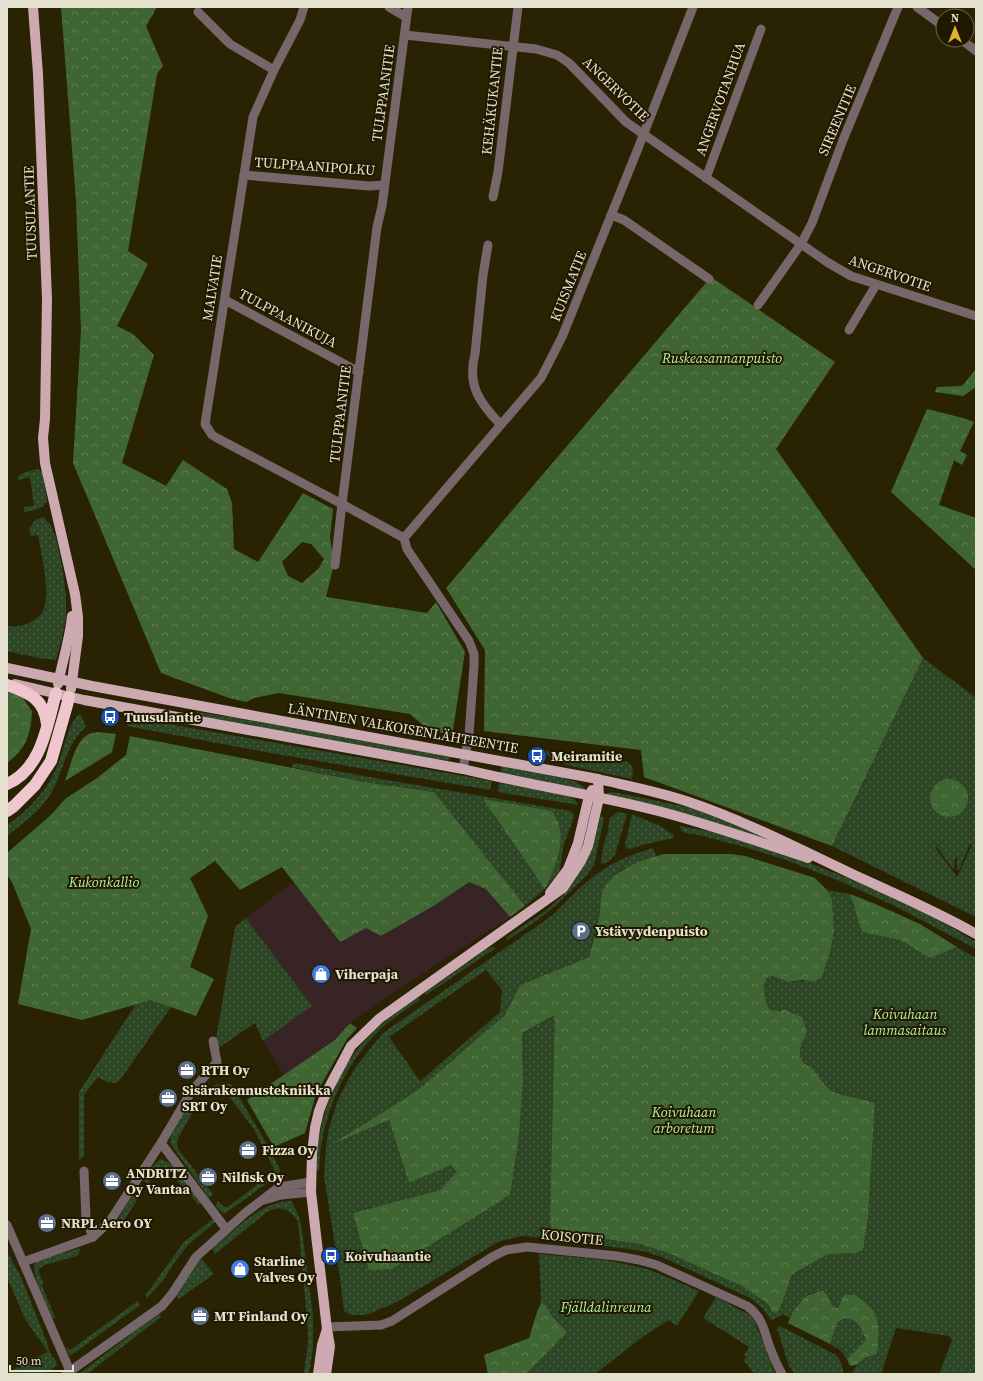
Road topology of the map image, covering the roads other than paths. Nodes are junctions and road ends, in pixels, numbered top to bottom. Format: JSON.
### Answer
{"nodes":[{"id":1,"x":33,"y":7,"type":"edge"},
{"id":2,"x":304,"y":7,"type":"edge"},
{"id":3,"x":389,"y":7,"type":"edge"},
{"id":4,"x":408,"y":7,"type":"edge"},
{"id":5,"x":518,"y":7,"type":"edge"},
{"id":6,"x":693,"y":7,"type":"edge"},
{"id":7,"x":917,"y":7,"type":"edge"},
{"id":8,"x":896,"y":8,"type":"edge"},
{"id":9,"x":198,"y":12,"type":"dead end"},
{"id":10,"x":406,"y":17,"type":"junction"},
{"id":11,"x":935,"y":20,"type":"edge"},
{"id":12,"x":760,"y":30,"type":"dead end"},
{"id":13,"x":405,"y":35,"type":"junction"},
{"id":14,"x":513,"y":47,"type":"junction"},
{"id":15,"x":274,"y":70,"type":"junction"},
{"id":16,"x":644,"y":135,"type":"junction"},
{"id":17,"x":244,"y":175,"type":"junction"},
{"id":18,"x":706,"y":178,"type":"junction"},
{"id":19,"x":384,"y":185,"type":"junction"},
{"id":20,"x":493,"y":197,"type":"dead end"},
{"id":21,"x":611,"y":215,"type":"junction"},
{"id":22,"x":801,"y":244,"type":"junction"},
{"id":23,"x":488,"y":245,"type":"dead end"},
{"id":24,"x":709,"y":279,"type":"dead end"},
{"id":25,"x":876,"y":285,"type":"junction"},
{"id":26,"x":225,"y":300,"type":"junction"},
{"id":27,"x":758,"y":305,"type":"dead end"},
{"id":28,"x":976,"y":314,"type":"edge"},
{"id":29,"x":849,"y":330,"type":"dead end"},
{"id":30,"x":359,"y":372,"type":"junction"},
{"id":31,"x":500,"y":424,"type":"junction"},
{"id":32,"x":342,"y":504,"type":"junction"},
{"id":33,"x":404,"y":538,"type":"junction"},
{"id":34,"x":335,"y":565,"type":"dead end"},
{"id":35,"x":75,"y":594,"type":"junction"},
{"id":36,"x":7,"y":668,"type":"edge"},
{"id":37,"x":59,"y":679,"type":"junction"},
{"id":38,"x":72,"y":682,"type":"junction"},
{"id":39,"x":7,"y":683,"type":"edge"},
{"id":40,"x":56,"y":693,"type":"junction"},
{"id":41,"x":69,"y":696,"type":"junction"},
{"id":42,"x":47,"y":725,"type":"junction"},
{"id":43,"x":466,"y":754,"type":"junction"},
{"id":44,"x":463,"y":770,"type":"junction"},
{"id":45,"x":598,"y":779,"type":"junction"},
{"id":46,"x":7,"y":784,"type":"edge"},
{"id":47,"x":589,"y":796,"type":"junction"},
{"id":48,"x":599,"y":798,"type":"junction"},
{"id":49,"x":7,"y":811,"type":"edge"},
{"id":50,"x":851,"y":873,"type":"junction"},
{"id":51,"x":540,"y":905,"type":"junction"},
{"id":52,"x":976,"y":934,"type":"edge"},
{"id":53,"x":213,"y":1040,"type":"dead end"},
{"id":54,"x":161,"y":1143,"type":"junction"},
{"id":55,"x":84,"y":1171,"type":"dead end"},
{"id":56,"x":311,"y":1187,"type":"junction"},
{"id":57,"x":7,"y":1225,"type":"edge"},
{"id":58,"x":226,"y":1229,"type":"junction"},
{"id":59,"x":93,"y":1237,"type":"junction"},
{"id":60,"x":23,"y":1262,"type":"junction"},
{"id":61,"x":327,"y":1328,"type":"junction"},
{"id":62,"x":68,"y":1372,"type":"edge"},
{"id":63,"x":318,"y":1374,"type":"edge"},
{"id":64,"x":326,"y":1374,"type":"edge"},
{"id":65,"x":782,"y":1374,"type":"edge"}],
"edges":[{"from":1,"to":35,"type":"main road","name":"TUUSULANTIE"},
{"from":2,"to":15,"type":"street","name":"MALVATIE"},
{"from":3,"to":10,"type":"street"},
{"from":4,"to":10,"type":"street","name":"TULPPAANITIE"},
{"from":5,"to":14,"type":"street","name":"KEHÄKUKANTIE"},
{"from":6,"to":16,"type":"street","name":"KUISMATIE"},
{"from":7,"to":11,"type":"street"},
{"from":8,"to":22,"type":"street","name":"SIREENITIE"},
{"from":9,"to":15,"type":"street"},
{"from":10,"to":13,"type":"street","name":"TULPPAANITIE"},
{"from":12,"to":18,"type":"street","name":"ANGERVOTANHUA"},
{"from":13,"to":14,"type":"street","name":"ANGERVOTIE"},
{"from":13,"to":19,"type":"street","name":"TULPPAANITIE"},
{"from":14,"to":16,"type":"street","name":"ANGERVOTIE"},
{"from":14,"to":20,"type":"street","name":"KEHÄKUKANTIE"},
{"from":15,"to":17,"type":"street","name":"MALVATIE"},
{"from":16,"to":18,"type":"street","name":"ANGERVOTIE"},
{"from":16,"to":21,"type":"street","name":"KUISMATIE"},
{"from":17,"to":19,"type":"street","name":"TULPPAANIPOLKU"},
{"from":17,"to":26,"type":"street","name":"MALVATIE"},
{"from":18,"to":22,"type":"street","name":"ANGERVOTIE"},
{"from":19,"to":30,"type":"street","name":"TULPPAANITIE"},
{"from":21,"to":24,"type":"street"},
{"from":21,"to":31,"type":"street","name":"KUISMATIE"},
{"from":22,"to":25,"type":"street","name":"ANGERVOTIE"},
{"from":22,"to":27,"type":"street"},
{"from":23,"to":31,"type":"street"},
{"from":25,"to":28,"type":"street","name":"ANGERVOTIE"},
{"from":25,"to":29,"type":"street"},
{"from":26,"to":30,"type":"street","name":"TULPPAANIKUJA"},
{"from":26,"to":32,"type":"street","name":"MALVATIE"},
{"from":30,"to":32,"type":"street","name":"TULPPAANITIE"},
{"from":31,"to":33,"type":"street","name":"KUISMATIE"},
{"from":32,"to":33,"type":"street"},
{"from":32,"to":34,"type":"street","name":"TULPPAANITIE"},
{"from":33,"to":43,"type":"street"},
{"from":35,"to":37,"type":"main road","name":"TUUSULANTIE"},
{"from":35,"to":38,"type":"main road","name":"TUUSULANTIE"},
{"from":36,"to":37,"type":"main road","name":"LÄNTINEN VALKOISENLÄHTEENTIE"},
{"from":37,"to":38,"type":"main road","name":"LÄNTINEN VALKOISENLÄHTEENTIE"},
{"from":37,"to":40,"type":"main road","name":"TUUSULANTIE"},
{"from":38,"to":41,"type":"main road","name":"TUUSULANTIE"},
{"from":38,"to":43,"type":"main road","name":"LÄNTINEN VALKOISENLÄHTEENTIE"},
{"from":39,"to":40,"type":"main road","name":"LÄNTINEN VALKOISENLÄHTEENTIE"},
{"from":39,"to":42,"type":"highway"},
{"from":40,"to":41,"type":"main road","name":"LÄNTINEN VALKOISENLÄHTEENTIE"},
{"from":40,"to":42,"type":"highway"},
{"from":41,"to":44,"type":"main road","name":"LÄNTINEN VALKOISENLÄHTEENTIE"},
{"from":41,"to":49,"type":"highway"},
{"from":42,"to":46,"type":"highway"},
{"from":43,"to":44,"type":"street"},
{"from":43,"to":45,"type":"main road","name":"LÄNTINEN VALKOISENLÄHTEENTIE"},
{"from":44,"to":47,"type":"main road","name":"LÄNTINEN VALKOISENLÄHTEENTIE"},
{"from":45,"to":47,"type":"main road"},
{"from":45,"to":48,"type":"main road"},
{"from":45,"to":50,"type":"main road","name":"LÄNTINEN VALKOISENLÄHTEENTIE"},
{"from":47,"to":48,"type":"main road","name":"LÄNTINEN VALKOISENLÄHTEENTIE"},
{"from":47,"to":51,"type":"main road"},
{"from":48,"to":50,"type":"main road","name":"LÄNTINEN VALKOISENLÄHTEENTIE"},
{"from":48,"to":51,"type":"main road"},
{"from":50,"to":52,"type":"main road","name":"LÄNTINEN VALKOISENLÄHTEENTIE"},
{"from":51,"to":56,"type":"main road"},
{"from":53,"to":54,"type":"street"},
{"from":54,"to":58,"type":"street"},
{"from":54,"to":59,"type":"street"},
{"from":55,"to":59,"type":"street"},
{"from":56,"to":58,"type":"street"},
{"from":56,"to":61,"type":"main road"},
{"from":57,"to":60,"type":"street"},
{"from":58,"to":62,"type":"street"},
{"from":59,"to":60,"type":"street"},
{"from":60,"to":62,"type":"street"},
{"from":61,"to":63,"type":"main road"},
{"from":61,"to":64,"type":"main road"},
{"from":61,"to":65,"type":"street","name":"KOISOTIE"}]}
